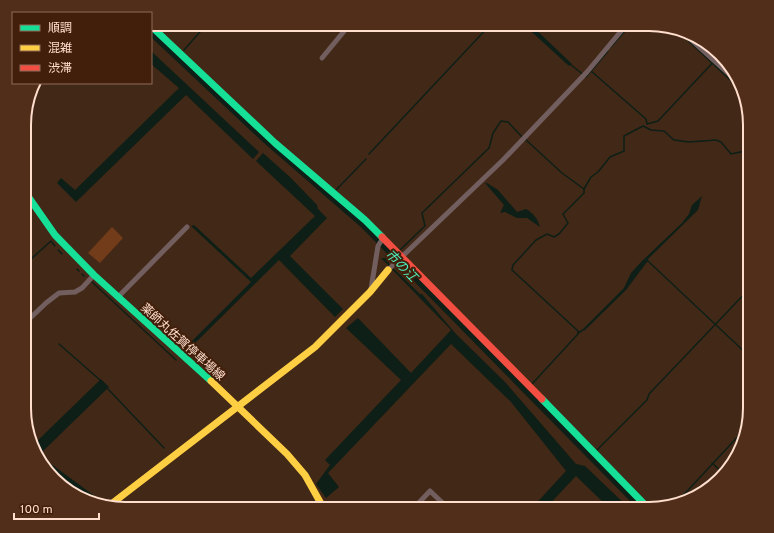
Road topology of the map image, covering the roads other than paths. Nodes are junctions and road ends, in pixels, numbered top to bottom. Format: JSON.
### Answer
{"nodes":[{"id":1,"x":156,"y":31,"type":"edge"},
{"id":2,"x":344,"y":31,"type":"edge"},
{"id":3,"x":621,"y":31,"type":"edge"},
{"id":4,"x":696,"y":44,"type":"edge"},
{"id":5,"x":322,"y":58,"type":"dead end"},
{"id":6,"x":726,"y":71,"type":"edge"},
{"id":7,"x":31,"y":201,"type":"edge"},
{"id":8,"x":187,"y":227,"type":"dead end"},
{"id":9,"x":382,"y":238,"type":"junction"},
{"id":10,"x":399,"y":253,"type":"junction"},
{"id":11,"x":392,"y":266,"type":"joint"},
{"id":12,"x":94,"y":275,"type":"junction"},
{"id":13,"x":370,"y":292,"type":"junction"},
{"id":14,"x":118,"y":297,"type":"junction"},
{"id":15,"x":31,"y":318,"type":"edge"},
{"id":16,"x":239,"y":407,"type":"junction"},
{"id":17,"x":115,"y":501,"type":"edge"},
{"id":18,"x":320,"y":502,"type":"edge"},
{"id":19,"x":420,"y":502,"type":"edge"},
{"id":20,"x":442,"y":502,"type":"edge"},
{"id":21,"x":642,"y":502,"type":"edge"}],
"edges":[{"from":1,"to":9,"type":"street"},
{"from":2,"to":5,"type":"street"},
{"from":3,"to":10,"type":"street"},
{"from":4,"to":6,"type":"street"},
{"from":7,"to":12,"type":"street","name":"薬師丸佐賀停車場線"},
{"from":8,"to":14,"type":"street"},
{"from":9,"to":10,"type":"street"},
{"from":9,"to":13,"type":"street"},
{"from":10,"to":11,"type":"street"},
{"from":10,"to":21,"type":"street"},
{"from":11,"to":13,"type":"street"},
{"from":12,"to":14,"type":"street","name":"薬師丸佐賀停車場線"},
{"from":12,"to":15,"type":"street"},
{"from":13,"to":16,"type":"street"},
{"from":14,"to":16,"type":"street","name":"薬師丸佐賀停車場線"},
{"from":16,"to":17,"type":"street"},
{"from":16,"to":18,"type":"street","name":"薬師丸佐賀停車場線"},
{"from":19,"to":20,"type":"street"}]}
